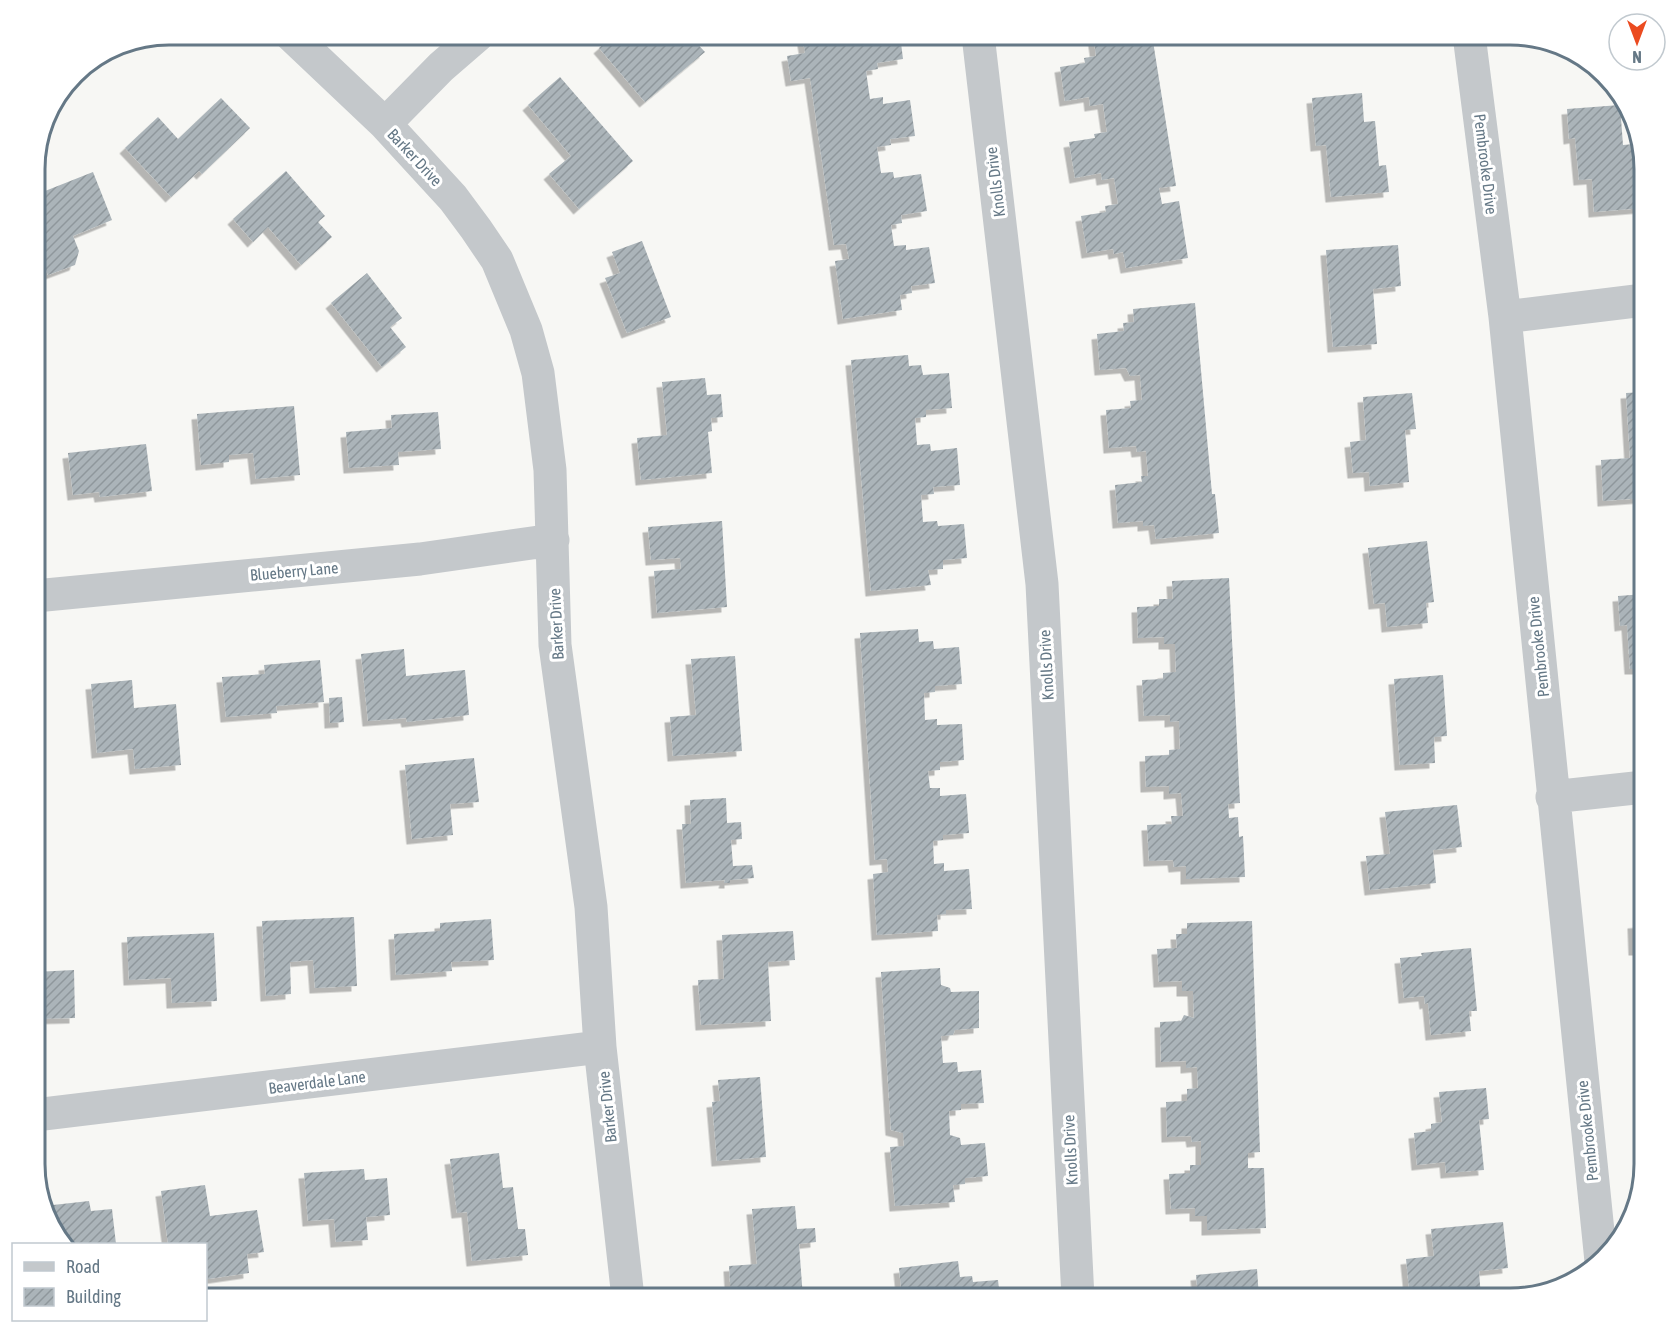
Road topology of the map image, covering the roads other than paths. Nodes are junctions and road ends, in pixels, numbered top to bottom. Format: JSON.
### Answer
{"nodes":[{"id":1,"x":302,"y":45,"type":"edge"},
{"id":2,"x":465,"y":45,"type":"edge"},
{"id":3,"x":979,"y":45,"type":"edge"},
{"id":4,"x":1470,"y":45,"type":"edge"},
{"id":5,"x":385,"y":124,"type":"junction"},
{"id":6,"x":1634,"y":301,"type":"edge"},
{"id":7,"x":1505,"y":316,"type":"junction"},
{"id":8,"x":553,"y":540,"type":"junction"},
{"id":9,"x":45,"y":595,"type":"edge"},
{"id":10,"x":1634,"y":788,"type":"edge"},
{"id":11,"x":1552,"y":797,"type":"junction"},
{"id":12,"x":600,"y":1047,"type":"junction"},
{"id":13,"x":45,"y":1114,"type":"edge"},
{"id":14,"x":1599,"y":1250,"type":"edge"},
{"id":15,"x":627,"y":1288,"type":"edge"},
{"id":16,"x":1077,"y":1288,"type":"edge"}],
"edges":[{"from":1,"to":5,"type":"street","name":"Barker Drive"},
{"from":2,"to":5,"type":"street"},
{"from":3,"to":16,"type":"street","name":"Knolls Drive"},
{"from":4,"to":7,"type":"street","name":"Pembrooke Drive"},
{"from":5,"to":8,"type":"street","name":"Barker Drive"},
{"from":6,"to":7,"type":"street"},
{"from":7,"to":11,"type":"street","name":"Pembrooke Drive"},
{"from":8,"to":9,"type":"street","name":"Blueberry Lane"},
{"from":8,"to":12,"type":"street","name":"Barker Drive"},
{"from":10,"to":11,"type":"street"},
{"from":11,"to":14,"type":"street","name":"Pembrooke Drive"},
{"from":12,"to":13,"type":"street","name":"Beaverdale Lane"},
{"from":12,"to":15,"type":"street","name":"Barker Drive"}]}
